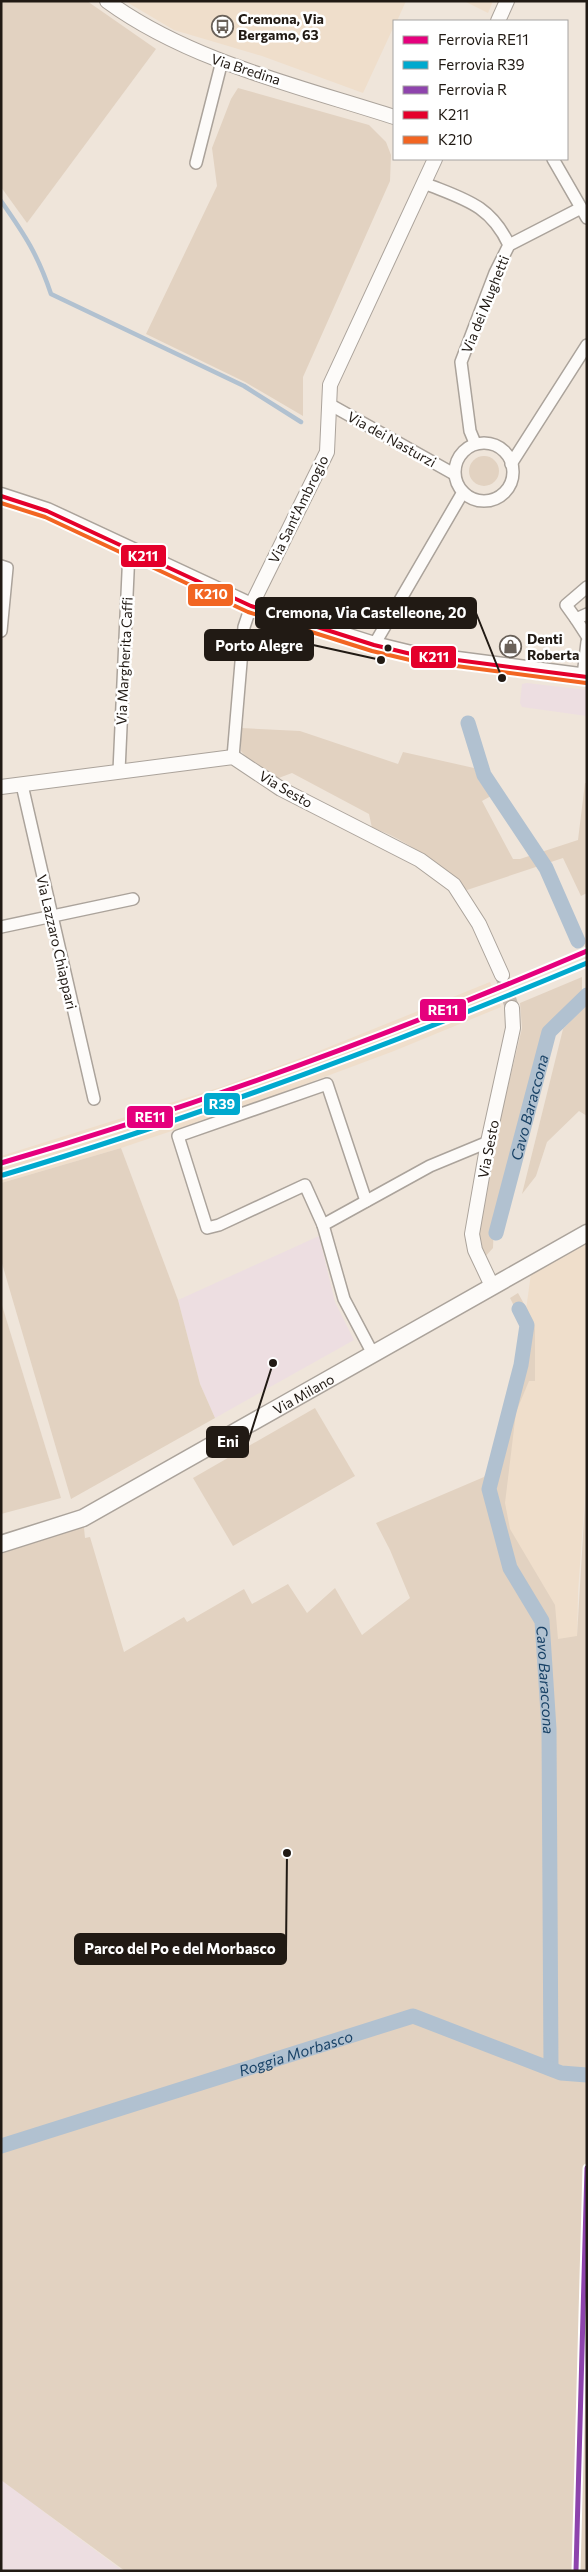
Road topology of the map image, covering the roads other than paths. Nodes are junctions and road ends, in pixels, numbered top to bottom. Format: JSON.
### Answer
{"nodes":[{"id":1,"x":107,"y":1,"type":"edge"},
{"id":2,"x":507,"y":1,"type":"edge"},
{"id":3,"x":498,"y":20,"type":"edge"},
{"id":4,"x":222,"y":61,"type":"junction"},
{"id":5,"x":393,"y":118,"type":"edge"},
{"id":6,"x":435,"y":160,"type":"edge"},
{"id":7,"x":554,"y":160,"type":"edge"},
{"id":8,"x":196,"y":163,"type":"dead end"},
{"id":9,"x":424,"y":183,"type":"junction"},
{"id":10,"x":584,"y":213,"type":"edge"},
{"id":11,"x":509,"y":245,"type":"junction"},
{"id":12,"x":587,"y":346,"type":"edge"},
{"id":13,"x":329,"y":404,"type":"junction"},
{"id":14,"x":475,"y":443,"type":"junction"},
{"id":15,"x":511,"y":464,"type":"junction"},
{"id":16,"x":454,"y":474,"type":"junction"},
{"id":17,"x":464,"y":492,"type":"junction"},
{"id":18,"x":1,"y":496,"type":"edge"},
{"id":19,"x":129,"y":551,"type":"junction"},
{"id":20,"x":1,"y":566,"type":"edge"},
{"id":21,"x":587,"y":587,"type":"edge"},
{"id":22,"x":251,"y":606,"type":"junction"},
{"id":23,"x":581,"y":616,"type":"edge"},
{"id":24,"x":1,"y":631,"type":"edge"},
{"id":25,"x":587,"y":636,"type":"edge"},
{"id":26,"x":587,"y":642,"type":"edge"},
{"id":27,"x":374,"y":645,"type":"junction"},
{"id":28,"x":585,"y":676,"type":"edge"},
{"id":29,"x":232,"y":757,"type":"junction"},
{"id":30,"x":119,"y":771,"type":"junction"},
{"id":31,"x":22,"y":785,"type":"junction"},
{"id":32,"x":1,"y":787,"type":"edge"},
{"id":33,"x":133,"y":899,"type":"dead end"},
{"id":34,"x":51,"y":916,"type":"junction"},
{"id":35,"x":1,"y":927,"type":"edge"},
{"id":36,"x":502,"y":975,"type":"tunnel mouth"},
{"id":37,"x":512,"y":1008,"type":"tunnel mouth"},
{"id":38,"x":94,"y":1099,"type":"dead end"},
{"id":39,"x":488,"y":1142,"type":"junction"},
{"id":40,"x":366,"y":1201,"type":"junction"},
{"id":41,"x":323,"y":1225,"type":"junction"},
{"id":42,"x":587,"y":1233,"type":"edge"},
{"id":43,"x":492,"y":1286,"type":"junction"},
{"id":44,"x":373,"y":1354,"type":"junction"},
{"id":45,"x":1,"y":1544,"type":"edge"}],
"edges":[{"from":1,"to":4,"type":"street","name":"Via Bredina"},
{"from":2,"to":3,"type":"street"},
{"from":4,"to":5,"type":"street","name":"Via Bredina"},
{"from":4,"to":8,"type":"street"},
{"from":6,"to":9,"type":"street","name":"Via Sant'Ambrogio"},
{"from":7,"to":10,"type":"street"},
{"from":9,"to":11,"type":"street"},
{"from":9,"to":13,"type":"street","name":"Via Sant'Ambrogio"},
{"from":10,"to":11,"type":"street","name":"Via dei Mughetti"},
{"from":11,"to":14,"type":"street","name":"Via dei Mughetti"},
{"from":12,"to":15,"type":"street"},
{"from":13,"to":16,"type":"street","name":"Via dei Nasturzi"},
{"from":13,"to":22,"type":"street","name":"Via Sant'Ambrogio"},
{"from":14,"to":15,"type":"street"},
{"from":14,"to":16,"type":"street"},
{"from":15,"to":17,"type":"street"},
{"from":16,"to":17,"type":"street"},
{"from":17,"to":27,"type":"street"},
{"from":18,"to":19,"type":"main road"},
{"from":19,"to":22,"type":"main road"},
{"from":19,"to":30,"type":"street","name":"Via Margherita Caffi"},
{"from":20,"to":24,"type":"street"},
{"from":21,"to":23,"type":"street"},
{"from":22,"to":27,"type":"main road"},
{"from":22,"to":29,"type":"street","name":"Via Sant'Ambrogio"},
{"from":23,"to":25,"type":"street"},
{"from":26,"to":28,"type":"street"},
{"from":27,"to":28,"type":"main road"},
{"from":29,"to":30,"type":"street"},
{"from":29,"to":36,"type":"street","name":"Via Sesto"},
{"from":30,"to":31,"type":"street"},
{"from":31,"to":32,"type":"street"},
{"from":31,"to":34,"type":"street","name":"Via Lazzaro Chiappari"},
{"from":33,"to":34,"type":"street"},
{"from":34,"to":35,"type":"street"},
{"from":34,"to":38,"type":"street","name":"Via Lazzaro Chiappari"},
{"from":37,"to":39,"type":"street","name":"Via Sesto"},
{"from":39,"to":40,"type":"street"},
{"from":39,"to":43,"type":"street","name":"Via Sesto"},
{"from":40,"to":41,"type":"street"},
{"from":40,"to":41,"type":"street"},
{"from":41,"to":44,"type":"street"},
{"from":42,"to":43,"type":"main road","name":"Via Milano"},
{"from":43,"to":44,"type":"main road","name":"Via Milano"},
{"from":44,"to":45,"type":"main road","name":"Via Milano"}]}
